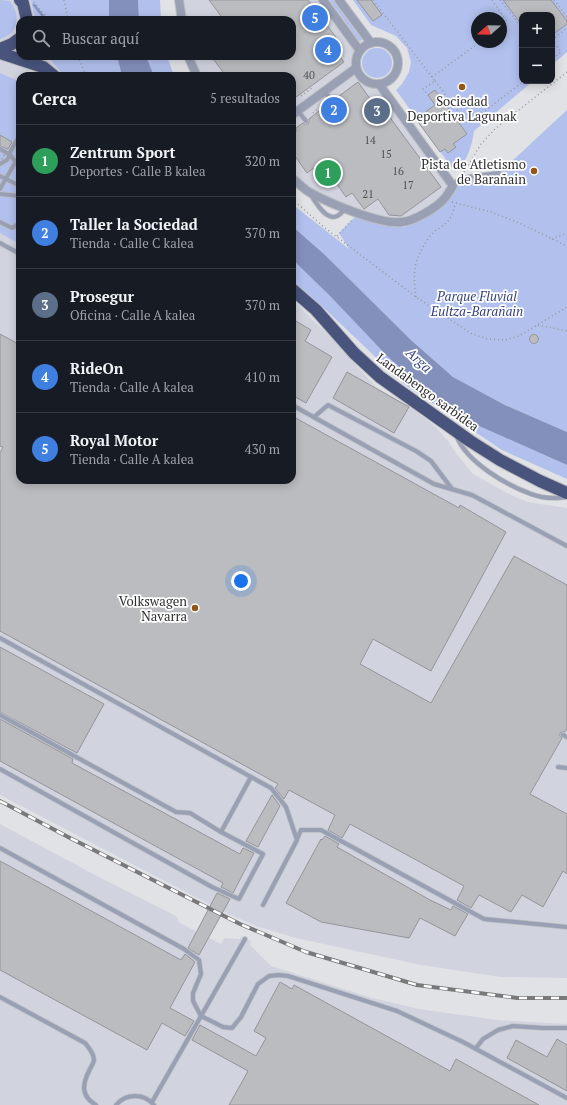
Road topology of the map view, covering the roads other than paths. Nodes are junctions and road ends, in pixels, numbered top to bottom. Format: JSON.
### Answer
{"nodes":[{"id":1,"x":20,"y":0,"type":"edge"},
{"id":2,"x":179,"y":0,"type":"edge"},
{"id":3,"x":323,"y":0,"type":"edge"},
{"id":4,"x":339,"y":0,"type":"edge"},
{"id":5,"x":26,"y":16,"type":"edge"},
{"id":6,"x":181,"y":16,"type":"edge"},
{"id":7,"x":16,"y":41,"type":"edge"},
{"id":8,"x":371,"y":43,"type":"junction"},
{"id":9,"x":0,"y":49,"type":"edge"},
{"id":10,"x":360,"y":51,"type":"junction"},
{"id":11,"x":0,"y":53,"type":"edge"},
{"id":12,"x":16,"y":56,"type":"edge"},
{"id":13,"x":190,"y":60,"type":"edge"},
{"id":14,"x":41,"y":61,"type":"edge"},
{"id":15,"x":356,"y":68,"type":"junction"},
{"id":16,"x":51,"y":72,"type":"edge"},
{"id":17,"x":196,"y":72,"type":"edge"},
{"id":18,"x":379,"y":84,"type":"junction"},
{"id":19,"x":325,"y":92,"type":"junction"},
{"id":20,"x":330,"y":101,"type":"road end"},
{"id":21,"x":296,"y":112,"type":"edge"},
{"id":22,"x":296,"y":114,"type":"edge"},
{"id":23,"x":306,"y":121,"type":"dead end"},
{"id":24,"x":16,"y":142,"type":"edge"},
{"id":25,"x":0,"y":149,"type":"edge"},
{"id":26,"x":10,"y":155,"type":"junction"},
{"id":27,"x":16,"y":161,"type":"joint"},
{"id":28,"x":0,"y":163,"type":"edge"},
{"id":29,"x":499,"y":173,"type":"dead end"},
{"id":30,"x":0,"y":176,"type":"edge"},
{"id":31,"x":6,"y":179,"type":"junction"},
{"id":32,"x":296,"y":181,"type":"edge"},
{"id":33,"x":455,"y":183,"type":"junction"},
{"id":34,"x":16,"y":184,"type":"edge"},
{"id":35,"x":0,"y":189,"type":"edge"},
{"id":36,"x":308,"y":191,"type":"junction"},
{"id":37,"x":0,"y":194,"type":"edge"},
{"id":38,"x":16,"y":196,"type":"edge"},
{"id":39,"x":345,"y":208,"type":"junction"},
{"id":40,"x":0,"y":222,"type":"edge"},
{"id":41,"x":16,"y":226,"type":"edge"},
{"id":42,"x":0,"y":243,"type":"edge"},
{"id":43,"x":16,"y":252,"type":"edge"},
{"id":44,"x":296,"y":292,"type":"edge"},
{"id":45,"x":296,"y":407,"type":"edge"},
{"id":46,"x":314,"y":417,"type":"junction"},
{"id":47,"x":455,"y":431,"type":"junction"},
{"id":48,"x":452,"y":489,"type":"junction"},
{"id":49,"x":567,"y":493,"type":"edge"},
{"id":50,"x":567,"y":497,"type":"edge"},
{"id":51,"x":567,"y":546,"type":"edge"},
{"id":52,"x":0,"y":638,"type":"edge"},
{"id":53,"x":0,"y":715,"type":"edge"},
{"id":54,"x":558,"y":767,"type":"dead end"},
{"id":55,"x":567,"y":768,"type":"edge"},
{"id":56,"x":0,"y":769,"type":"edge"},
{"id":57,"x":251,"y":777,"type":"junction"},
{"id":58,"x":221,"y":832,"type":"junction"},
{"id":59,"x":297,"y":840,"type":"junction"},
{"id":60,"x":0,"y":848,"type":"edge"},
{"id":61,"x":263,"y":905,"type":"dead end"},
{"id":62,"x":567,"y":927,"type":"edge"},
{"id":63,"x":245,"y":939,"type":"dead end"},
{"id":64,"x":0,"y":997,"type":"edge"},
{"id":65,"x":201,"y":1016,"type":"junction"},
{"id":66,"x":567,"y":1028,"type":"edge"},
{"id":67,"x":476,"y":1048,"type":"junction"},
{"id":68,"x":567,"y":1098,"type":"edge"},
{"id":69,"x":153,"y":1104,"type":"edge"},
{"id":70,"x":96,"y":1105,"type":"edge"},
{"id":71,"x":116,"y":1105,"type":"edge"}],
"edges":[{"from":1,"to":5,"type":"highway"},
{"from":2,"to":6,"type":"street"},
{"from":3,"to":10,"type":"street"},
{"from":4,"to":8,"type":"street"},
{"from":7,"to":9,"type":"highway"},
{"from":8,"to":10,"type":"street"},
{"from":8,"to":18,"type":"street"},
{"from":10,"to":15,"type":"street"},
{"from":11,"to":12,"type":"highway"},
{"from":13,"to":17,"type":"street"},
{"from":14,"to":16,"type":"highway"},
{"from":15,"to":18,"type":"street"},
{"from":15,"to":19,"type":"street"},
{"from":18,"to":33,"type":"street"},
{"from":19,"to":20,"type":"lane"},
{"from":19,"to":21,"type":"street"},
{"from":22,"to":23,"type":"lane"},
{"from":24,"to":26,"type":"lane"},
{"from":25,"to":26,"type":"lane"},
{"from":26,"to":27,"type":"lane"},
{"from":26,"to":28,"type":"lane"},
{"from":27,"to":31,"type":"lane"},
{"from":29,"to":33,"type":"lane"},
{"from":30,"to":31,"type":"lane"},
{"from":31,"to":34,"type":"lane"},
{"from":31,"to":35,"type":"lane"},
{"from":32,"to":36,"type":"street"},
{"from":33,"to":39,"type":"street"},
{"from":36,"to":39,"type":"street"},
{"from":36,"to":39,"type":"lane"},
{"from":37,"to":38,"type":"lane"},
{"from":40,"to":41,"type":"lane"},
{"from":42,"to":43,"type":"lane"},
{"from":44,"to":47,"type":"highway","name":"Landabengo sarbidea"},
{"from":45,"to":46,"type":"lane"},
{"from":46,"to":48,"type":"lane"},
{"from":46,"to":48,"type":"lane"},
{"from":47,"to":49,"type":"highway","name":"Landabengo sarbidea"},
{"from":47,"to":50,"type":"lane"},
{"from":48,"to":51,"type":"lane"},
{"from":52,"to":57,"type":"lane"},
{"from":53,"to":58,"type":"lane"},
{"from":54,"to":55,"type":"lane"},
{"from":56,"to":58,"type":"lane"},
{"from":57,"to":58,"type":"lane"},
{"from":57,"to":59,"type":"lane"},
{"from":59,"to":61,"type":"lane"},
{"from":59,"to":62,"type":"lane"},
{"from":60,"to":65,"type":"lane"},
{"from":63,"to":65,"type":"lane"},
{"from":64,"to":70,"type":"lane"},
{"from":65,"to":67,"type":"lane"},
{"from":65,"to":69,"type":"lane"},
{"from":66,"to":67,"type":"lane"},
{"from":67,"to":68,"type":"lane"},
{"from":69,"to":71,"type":"lane"}]}
